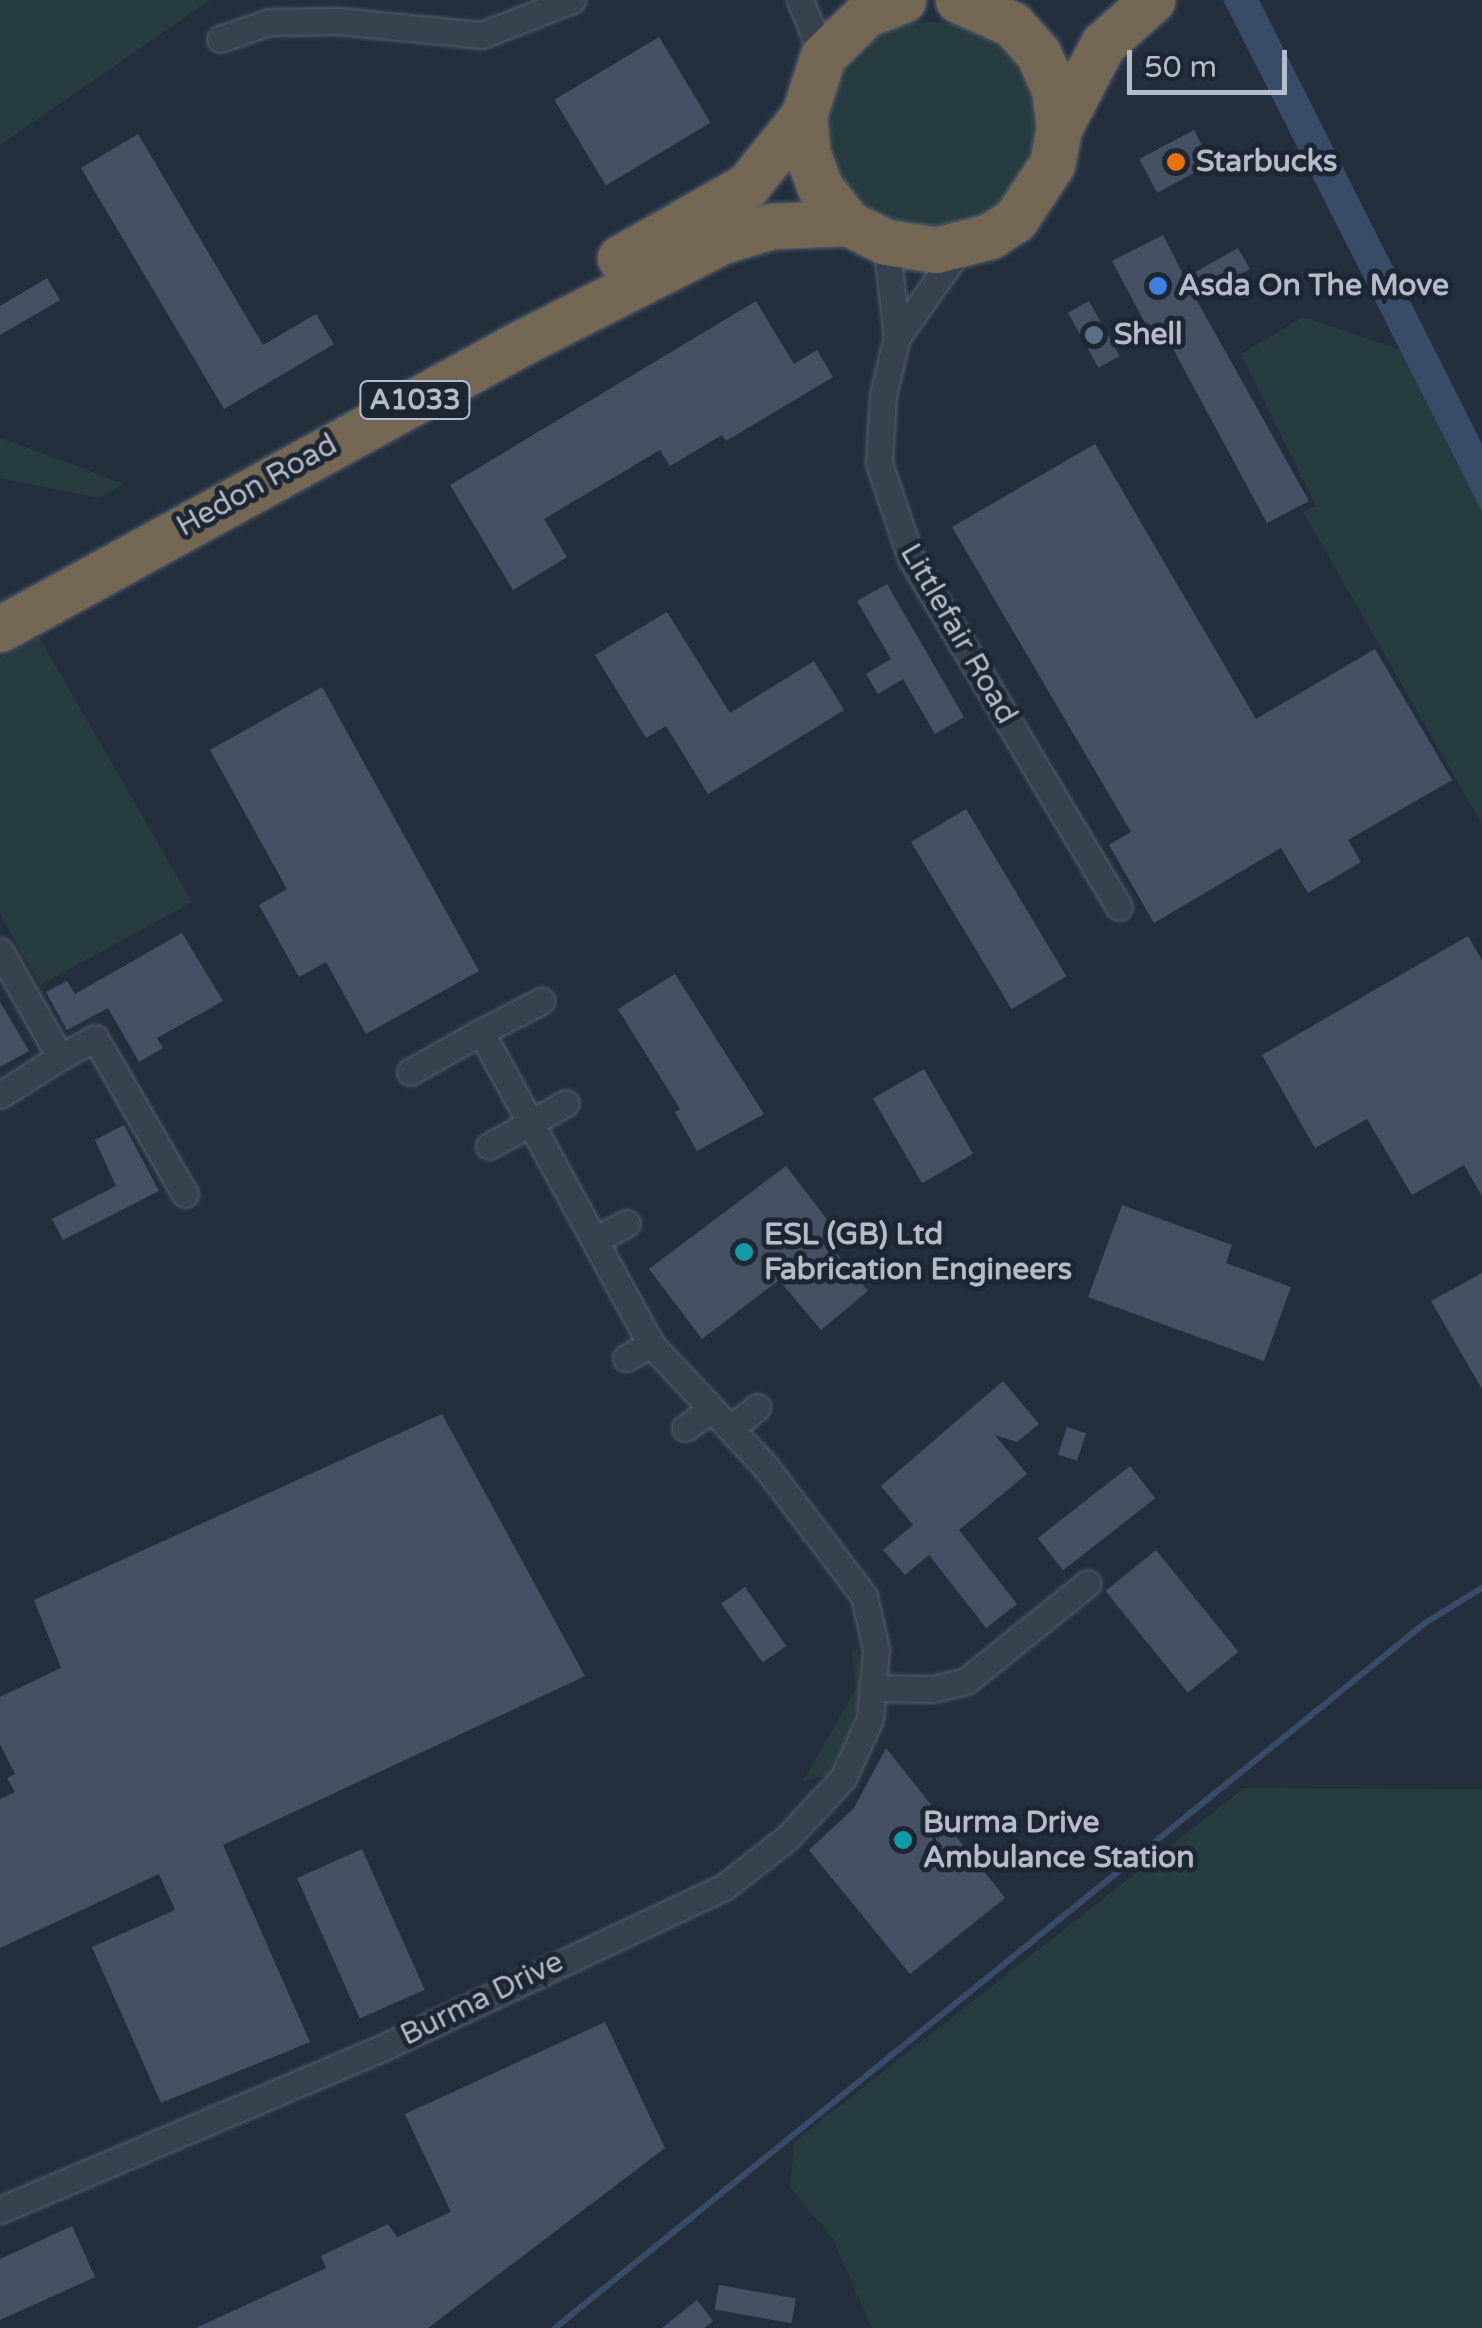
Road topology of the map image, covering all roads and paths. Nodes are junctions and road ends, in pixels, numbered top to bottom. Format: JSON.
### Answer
{"nodes":[{"id":1,"x":572,"y":0,"type":"edge"},
{"id":2,"x":800,"y":0,"type":"edge"},
{"id":3,"x":903,"y":0,"type":"edge"},
{"id":4,"x":1152,"y":0,"type":"edge"},
{"id":5,"x":893,"y":1,"type":"edge"},
{"id":6,"x":979,"y":1,"type":"edge"},
{"id":7,"x":220,"y":39,"type":"dead end"},
{"id":8,"x":823,"y":56,"type":"junction"},
{"id":9,"x":804,"y":115,"type":"junction"},
{"id":10,"x":1059,"y":128,"type":"junction"},
{"id":11,"x":867,"y":233,"type":"junction"},
{"id":12,"x":961,"y":247,"type":"junction"},
{"id":13,"x":898,"y":337,"type":"junction"},
{"id":14,"x":0,"y":598,"type":"edge"},
{"id":15,"x":0,"y":628,"type":"edge"},
{"id":16,"x":1119,"y":907,"type":"dead end"},
{"id":17,"x":0,"y":950,"type":"edge"},
{"id":18,"x":541,"y":1000,"type":"dead end"},
{"id":19,"x":481,"y":1032,"type":"junction"},
{"id":20,"x":60,"y":1057,"type":"junction"},
{"id":21,"x":410,"y":1072,"type":"dead end"},
{"id":22,"x":0,"y":1095,"type":"edge"},
{"id":23,"x":566,"y":1103,"type":"dead end"},
{"id":24,"x":531,"y":1123,"type":"junction"},
{"id":25,"x":489,"y":1146,"type":"dead end"},
{"id":26,"x":185,"y":1194,"type":"dead end"},
{"id":27,"x":627,"y":1223,"type":"dead end"},
{"id":28,"x":595,"y":1240,"type":"junction"},
{"id":29,"x":651,"y":1344,"type":"junction"},
{"id":30,"x":626,"y":1358,"type":"dead end"},
{"id":31,"x":757,"y":1407,"type":"dead end"},
{"id":32,"x":712,"y":1409,"type":"junction"},
{"id":33,"x":685,"y":1428,"type":"dead end"},
{"id":34,"x":730,"y":1429,"type":"junction"},
{"id":35,"x":1088,"y":1583,"type":"dead end"},
{"id":36,"x":874,"y":1688,"type":"junction"},
{"id":37,"x":0,"y":2210,"type":"edge"}],
"edges":[{"from":1,"to":7,"type":"street"},
{"from":2,"to":8,"type":"street"},
{"from":3,"to":5,"type":"highway","number":"A1033"},
{"from":4,"to":10,"type":"highway"},
{"from":5,"to":8,"type":"highway","number":"A1033"},
{"from":6,"to":10,"type":"highway"},
{"from":8,"to":9,"type":"highway","number":"A1033"},
{"from":9,"to":11,"type":"highway","number":"A1033"},
{"from":9,"to":14,"type":"highway","name":"Hedon Road","number":"A1033"},
{"from":10,"to":12,"type":"highway"},
{"from":11,"to":12,"type":"highway","number":"A1033"},
{"from":11,"to":13,"type":"street","name":"Littlefair Road"},
{"from":11,"to":15,"type":"highway","name":"Hedon Road","number":"A1033"},
{"from":12,"to":13,"type":"street","name":"Littlefair Road"},
{"from":13,"to":16,"type":"street","name":"Littlefair Road"},
{"from":17,"to":20,"type":"street"},
{"from":18,"to":19,"type":"street"},
{"from":19,"to":21,"type":"street"},
{"from":19,"to":24,"type":"street","name":"Burma Drive"},
{"from":20,"to":22,"type":"street"},
{"from":20,"to":26,"type":"street"},
{"from":23,"to":24,"type":"street"},
{"from":24,"to":25,"type":"street"},
{"from":24,"to":28,"type":"street","name":"Burma Drive"},
{"from":27,"to":28,"type":"street"},
{"from":28,"to":29,"type":"street","name":"Burma Drive"},
{"from":29,"to":30,"type":"street"},
{"from":29,"to":32,"type":"street","name":"Burma Drive"},
{"from":31,"to":34,"type":"street"},
{"from":32,"to":33,"type":"street"},
{"from":32,"to":34,"type":"street","name":"Burma Drive"},
{"from":34,"to":36,"type":"street","name":"Burma Drive"},
{"from":35,"to":36,"type":"street"},
{"from":36,"to":37,"type":"street","name":"Burma Drive"}]}
